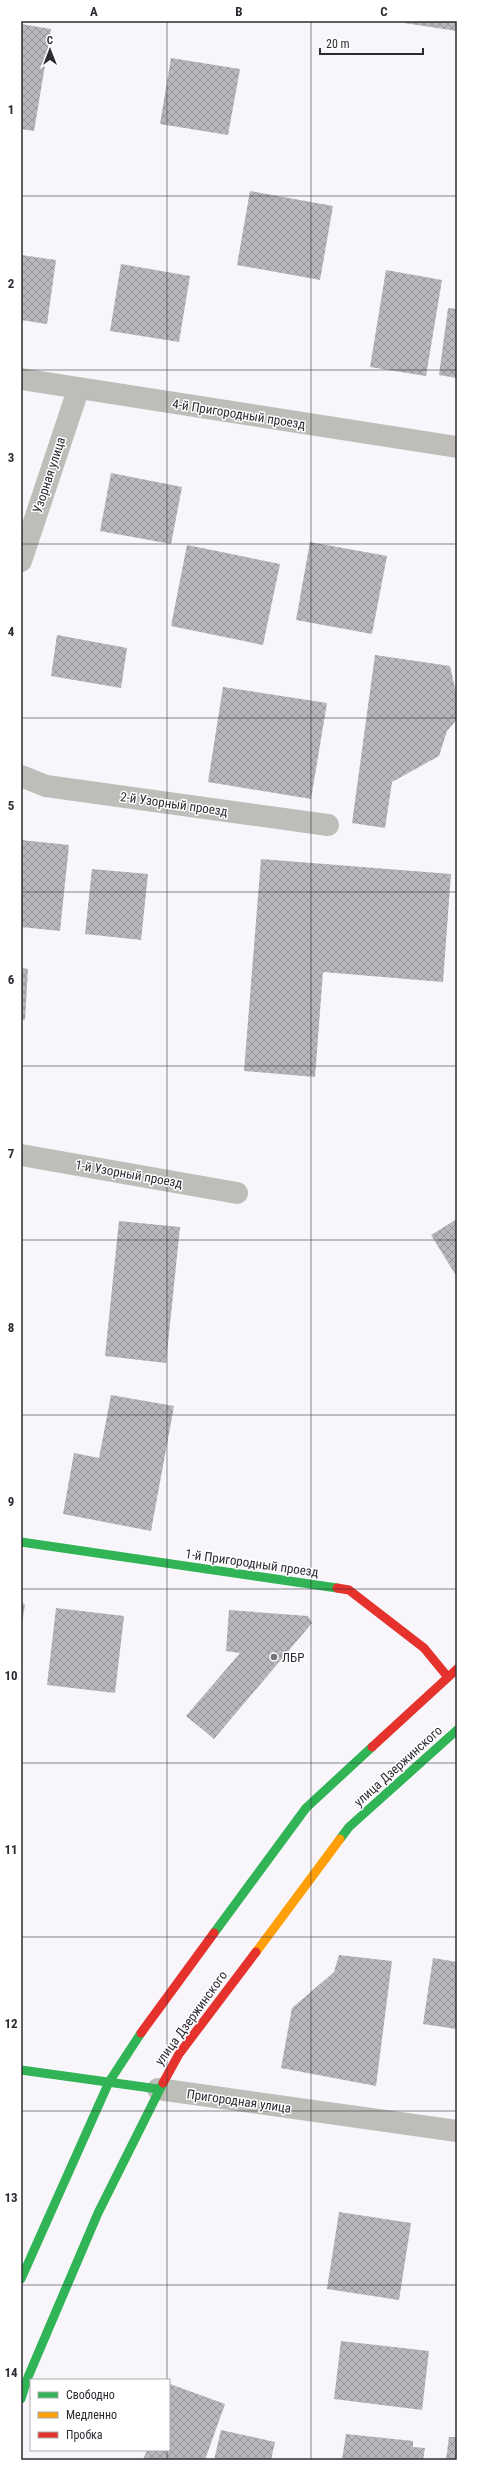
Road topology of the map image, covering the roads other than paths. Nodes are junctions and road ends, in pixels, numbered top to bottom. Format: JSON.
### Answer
{"nodes":[{"id":1,"x":21,"y":379,"type":"edge"},
{"id":2,"x":78,"y":390,"type":"junction"},
{"id":3,"x":457,"y":448,"type":"edge"},
{"id":4,"x":21,"y":561,"type":"edge"},
{"id":5,"x":21,"y":776,"type":"edge"},
{"id":6,"x":328,"y":825,"type":"dead end"},
{"id":7,"x":21,"y":1154,"type":"edge"},
{"id":8,"x":237,"y":1193,"type":"dead end"},
{"id":9,"x":21,"y":1542,"type":"edge"},
{"id":10,"x":457,"y":1669,"type":"edge"},
{"id":11,"x":447,"y":1676,"type":"junction"},
{"id":12,"x":457,"y":1730,"type":"edge"},
{"id":13,"x":21,"y":2070,"type":"edge"},
{"id":14,"x":108,"y":2082,"type":"junction"},
{"id":15,"x":158,"y":2089,"type":"junction"},
{"id":16,"x":457,"y":2131,"type":"edge"},
{"id":17,"x":21,"y":2279,"type":"edge"},
{"id":18,"x":21,"y":2399,"type":"edge"}],
"edges":[{"from":1,"to":2,"type":"street","name":"4-й Пригородный проезд"},
{"from":2,"to":3,"type":"street","name":"4-й Пригородный проезд"},
{"from":2,"to":4,"type":"street","name":"Узорная улица"},
{"from":5,"to":6,"type":"street","name":"2-й Узорный проезд"},
{"from":7,"to":8,"type":"street","name":"1-й Узорный проезд"},
{"from":9,"to":11,"type":"main road","name":"1-й Пригородный проезд"},
{"from":10,"to":11,"type":"main road"},
{"from":11,"to":14,"type":"main road"},
{"from":12,"to":15,"type":"main road","name":"улица Дзержинского"},
{"from":13,"to":14,"type":"main road","name":"Пригородная улица"},
{"from":14,"to":15,"type":"main road","name":"Пригородная улица"},
{"from":14,"to":17,"type":"main road"},
{"from":15,"to":16,"type":"street","name":"Пригородная улица"},
{"from":15,"to":18,"type":"main road","name":"улица Дзержинского"}]}
